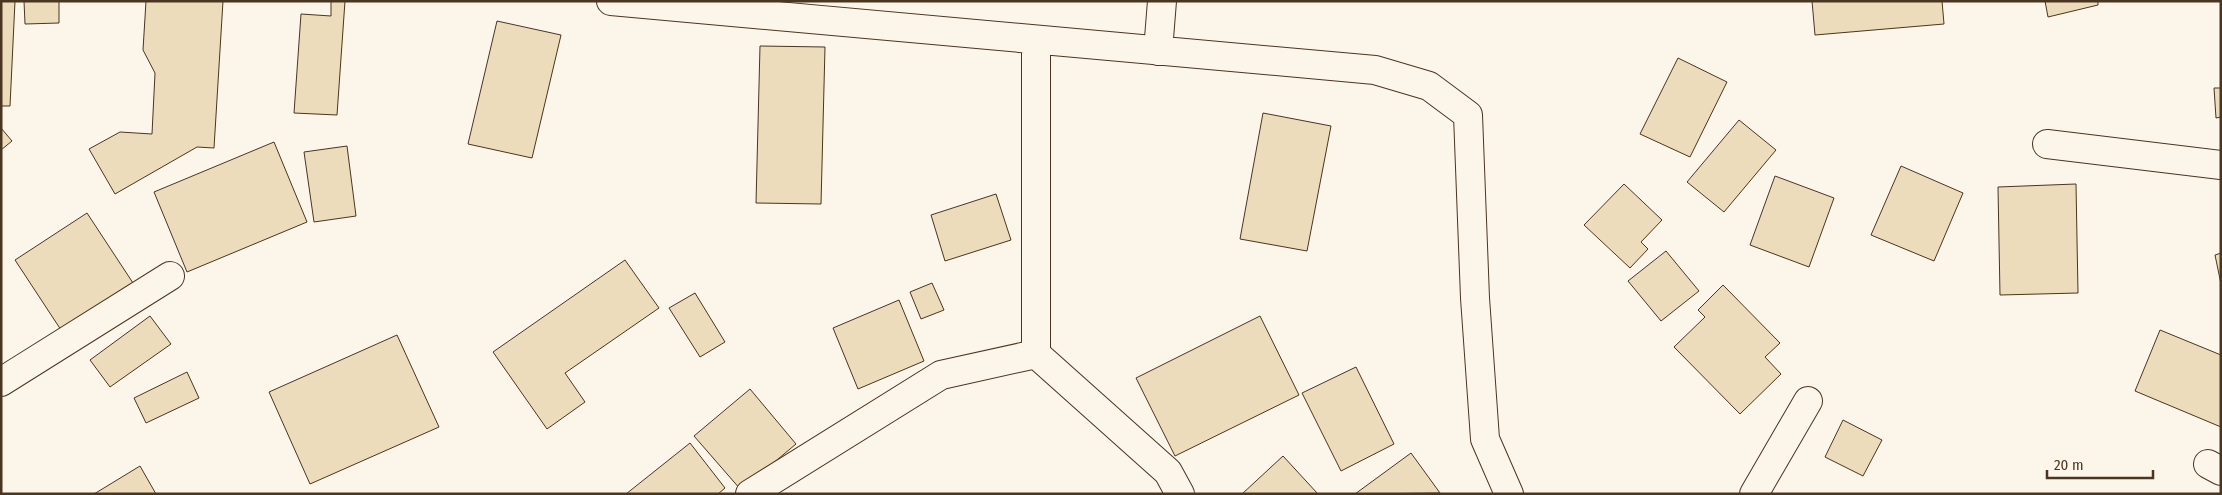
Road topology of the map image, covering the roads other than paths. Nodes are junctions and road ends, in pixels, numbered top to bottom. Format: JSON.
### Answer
{"nodes":[{"id":1,"x":611,"y":1,"type":"edge"},
{"id":2,"x":1162,"y":1,"type":"edge"},
{"id":3,"x":1036,"y":41,"type":"junction"},
{"id":4,"x":1158,"y":51,"type":"junction"},
{"id":5,"x":2047,"y":144,"type":"dead end"},
{"id":6,"x":2221,"y":165,"type":"edge"},
{"id":7,"x":170,"y":276,"type":"dead end"},
{"id":8,"x":1036,"y":354,"type":"junction"},
{"id":9,"x":1,"y":382,"type":"edge"},
{"id":10,"x":1808,"y":401,"type":"dead end"},
{"id":11,"x":750,"y":494,"type":"edge"},
{"id":12,"x":1180,"y":494,"type":"edge"},
{"id":13,"x":1509,"y":494,"type":"edge"},
{"id":14,"x":1754,"y":494,"type":"edge"}],
"edges":[{"from":1,"to":3,"type":"street"},
{"from":2,"to":4,"type":"street"},
{"from":3,"to":4,"type":"street"},
{"from":3,"to":8,"type":"street"},
{"from":4,"to":13,"type":"street"},
{"from":5,"to":6,"type":"street"},
{"from":7,"to":9,"type":"street"},
{"from":8,"to":11,"type":"street"},
{"from":8,"to":12,"type":"street"},
{"from":10,"to":14,"type":"street"}]}
